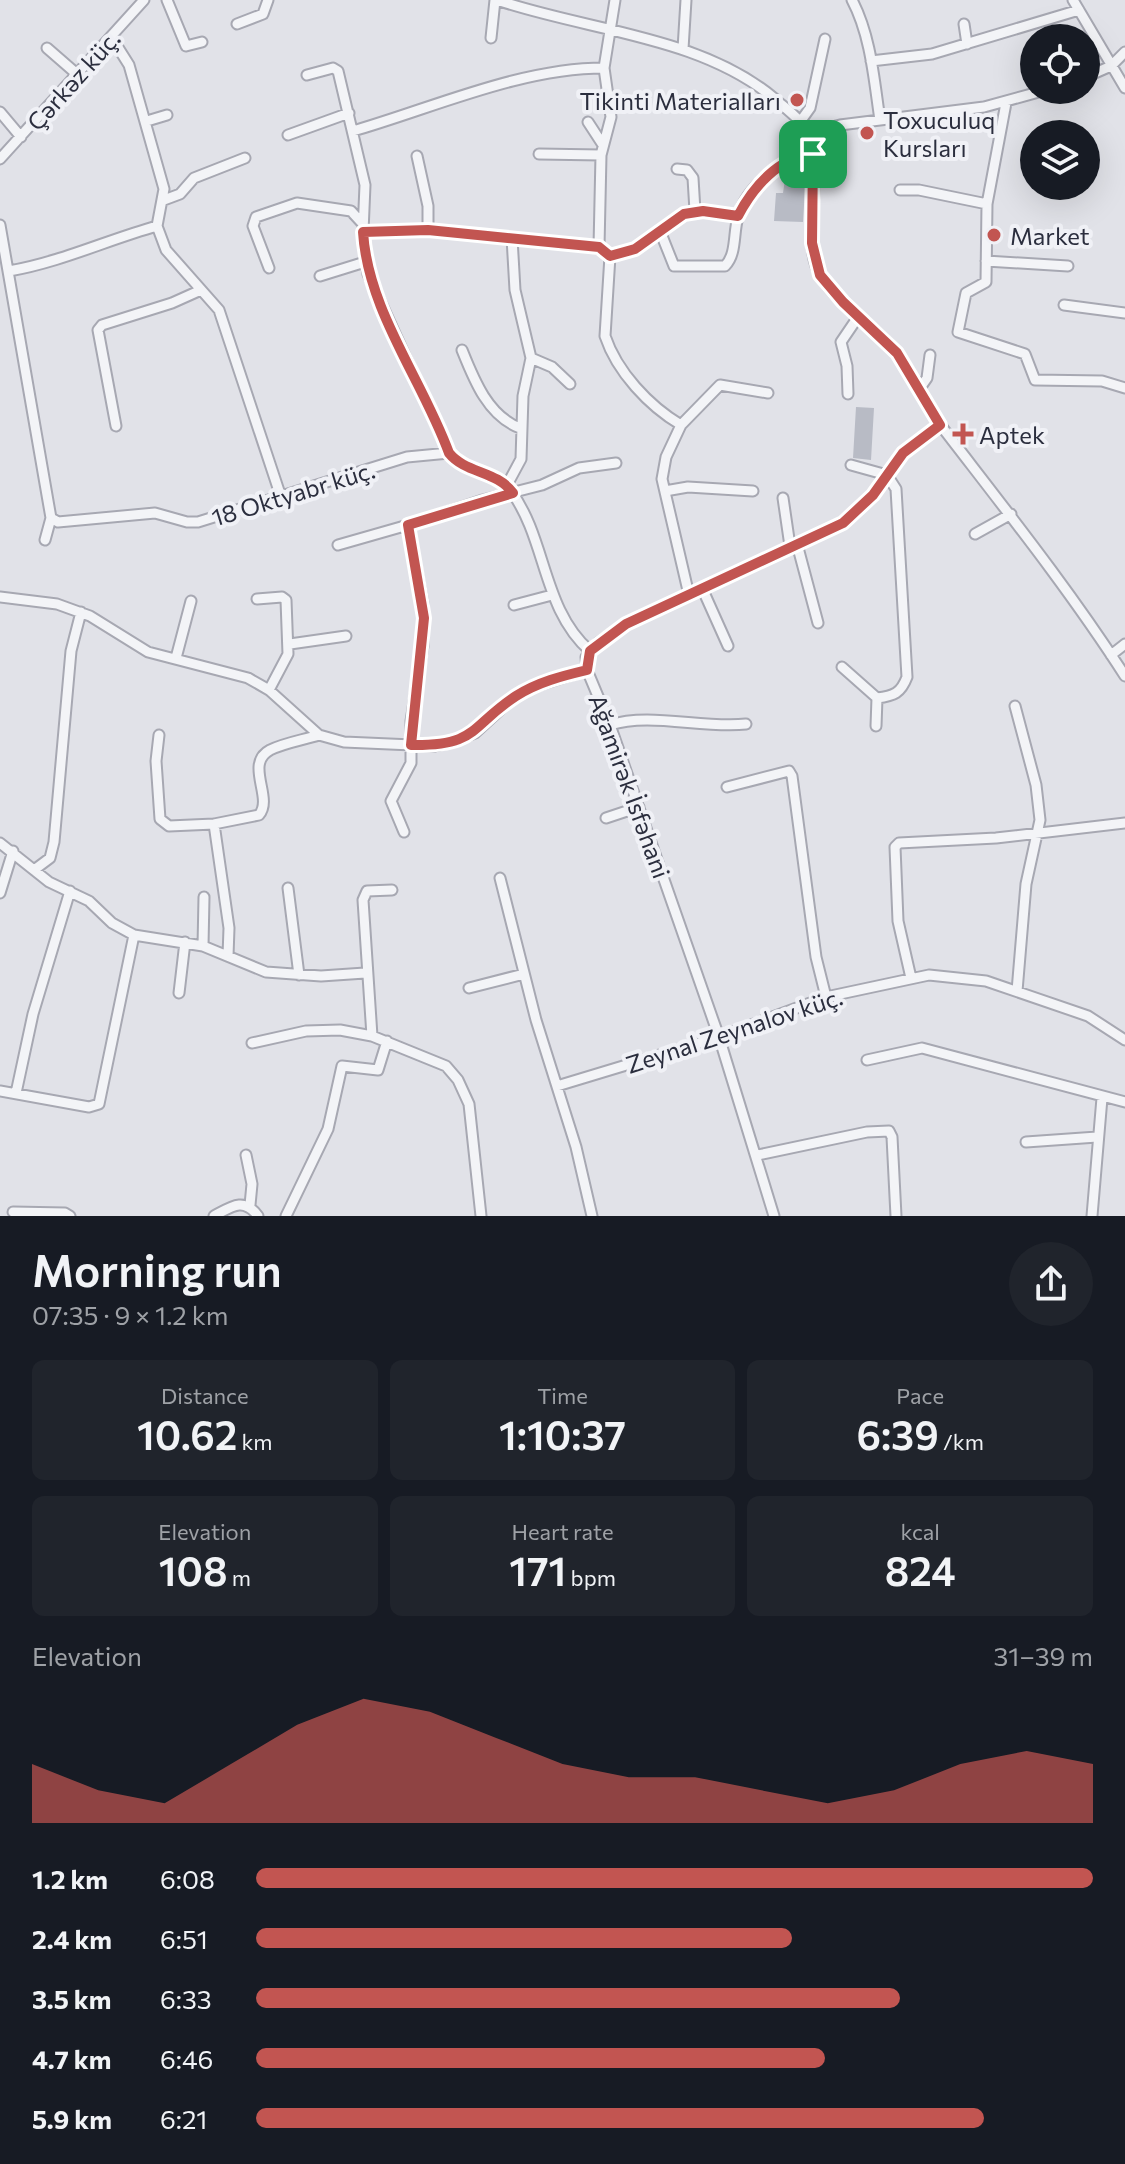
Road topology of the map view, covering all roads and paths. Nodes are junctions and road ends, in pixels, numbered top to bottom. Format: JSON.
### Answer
{"nodes":[{"id":1,"x":144,"y":0,"type":"edge"},
{"id":2,"x":167,"y":0,"type":"edge"},
{"id":3,"x":268,"y":0,"type":"edge"},
{"id":4,"x":496,"y":0,"type":"edge"},
{"id":5,"x":615,"y":0,"type":"edge"},
{"id":6,"x":686,"y":0,"type":"edge"},
{"id":7,"x":852,"y":0,"type":"edge"},
{"id":8,"x":1073,"y":0,"type":"edge"},
{"id":9,"x":1079,"y":10,"type":"junction"},
{"id":10,"x":237,"y":24,"type":"dead end"},
{"id":11,"x":964,"y":24,"type":"dead end"},
{"id":12,"x":608,"y":32,"type":"junction"},
{"id":13,"x":112,"y":38,"type":"junction"},
{"id":14,"x":491,"y":38,"type":"dead end"},
{"id":15,"x":825,"y":39,"type":"dead end"},
{"id":16,"x":202,"y":42,"type":"dead end"},
{"id":17,"x":967,"y":44,"type":"junction"},
{"id":18,"x":47,"y":48,"type":"dead end"},
{"id":19,"x":683,"y":49,"type":"junction"},
{"id":20,"x":1125,"y":52,"type":"edge"},
{"id":21,"x":871,"y":61,"type":"junction"},
{"id":22,"x":1111,"y":66,"type":"junction"},
{"id":23,"x":604,"y":68,"type":"junction"},
{"id":24,"x":1100,"y":71,"type":"edge"},
{"id":25,"x":78,"y":75,"type":"junction"},
{"id":26,"x":307,"y":75,"type":"dead end"},
{"id":27,"x":1125,"y":88,"type":"edge"},
{"id":28,"x":1020,"y":98,"type":"edge"},
{"id":29,"x":1006,"y":103,"type":"junction"},
{"id":30,"x":0,"y":112,"type":"edge"},
{"id":31,"x":349,"y":113,"type":"junction"},
{"id":32,"x":167,"y":115,"type":"dead end"},
{"id":33,"x":880,"y":120,"type":"junction"},
{"id":34,"x":147,"y":121,"type":"junction"},
{"id":35,"x":588,"y":122,"type":"dead end"},
{"id":36,"x":800,"y":122,"type":"junction"},
{"id":37,"x":353,"y":131,"type":"junction"},
{"id":38,"x":809,"y":133,"type":"junction"},
{"id":39,"x":288,"y":135,"type":"dead end"},
{"id":40,"x":21,"y":137,"type":"junction"},
{"id":41,"x":602,"y":150,"type":"junction"},
{"id":42,"x":539,"y":154,"type":"dead end"},
{"id":43,"x":813,"y":154,"type":"junction"},
{"id":44,"x":417,"y":156,"type":"dead end"},
{"id":45,"x":245,"y":158,"type":"dead end"},
{"id":46,"x":0,"y":159,"type":"edge"},
{"id":47,"x":677,"y":169,"type":"dead end"},
{"id":48,"x":900,"y":190,"type":"dead end"},
{"id":49,"x":164,"y":200,"type":"junction"},
{"id":50,"x":987,"y":204,"type":"junction"},
{"id":51,"x":695,"y":211,"type":"junction"},
{"id":52,"x":738,"y":216,"type":"junction"},
{"id":53,"x":0,"y":225,"type":"edge"},
{"id":54,"x":157,"y":226,"type":"junction"},
{"id":55,"x":363,"y":228,"type":"junction"},
{"id":56,"x":428,"y":230,"type":"junction"},
{"id":57,"x":660,"y":231,"type":"junction"},
{"id":58,"x":512,"y":238,"type":"junction"},
{"id":59,"x":599,"y":247,"type":"junction"},
{"id":60,"x":610,"y":256,"type":"junction"},
{"id":61,"x":986,"y":261,"type":"junction"},
{"id":62,"x":365,"y":262,"type":"junction"},
{"id":63,"x":1068,"y":266,"type":"dead end"},
{"id":64,"x":269,"y":268,"type":"dead end"},
{"id":65,"x":9,"y":271,"type":"junction"},
{"id":66,"x":320,"y":276,"type":"dead end"},
{"id":67,"x":201,"y":290,"type":"junction"},
{"id":68,"x":1064,"y":305,"type":"dead end"},
{"id":69,"x":1125,"y":313,"type":"edge"},
{"id":70,"x":858,"y":317,"type":"junction"},
{"id":71,"x":462,"y":350,"type":"dead end"},
{"id":72,"x":930,"y":355,"type":"dead end"},
{"id":73,"x":531,"y":358,"type":"junction"},
{"id":74,"x":570,"y":384,"type":"dead end"},
{"id":75,"x":1124,"y":385,"type":"edge"},
{"id":76,"x":920,"y":388,"type":"junction"},
{"id":77,"x":768,"y":393,"type":"dead end"},
{"id":78,"x":848,"y":394,"type":"dead end"},
{"id":79,"x":681,"y":425,"type":"junction"},
{"id":80,"x":940,"y":425,"type":"junction"},
{"id":81,"x":116,"y":426,"type":"dead end"},
{"id":82,"x":520,"y":428,"type":"junction"},
{"id":83,"x":449,"y":453,"type":"junction"},
{"id":84,"x":616,"y":463,"type":"dead end"},
{"id":85,"x":851,"y":465,"type":"dead end"},
{"id":86,"x":887,"y":475,"type":"junction"},
{"id":87,"x":510,"y":489,"type":"junction"},
{"id":88,"x":665,"y":491,"type":"junction"},
{"id":89,"x":753,"y":491,"type":"dead end"},
{"id":90,"x":281,"y":497,"type":"junction"},
{"id":91,"x":783,"y":498,"type":"dead end"},
{"id":92,"x":1011,"y":514,"type":"junction"},
{"id":93,"x":51,"y":518,"type":"junction"},
{"id":94,"x":408,"y":525,"type":"junction"},
{"id":95,"x":975,"y":534,"type":"dead end"},
{"id":96,"x":45,"y":540,"type":"dead end"},
{"id":97,"x":338,"y":545,"type":"dead end"},
{"id":98,"x":794,"y":545,"type":"junction"},
{"id":99,"x":702,"y":588,"type":"junction"},
{"id":100,"x":552,"y":595,"type":"junction"},
{"id":101,"x":689,"y":595,"type":"junction"},
{"id":102,"x":0,"y":597,"type":"edge"},
{"id":103,"x":257,"y":599,"type":"dead end"},
{"id":104,"x":191,"y":601,"type":"dead end"},
{"id":105,"x":514,"y":605,"type":"dead end"},
{"id":106,"x":81,"y":612,"type":"junction"},
{"id":107,"x":818,"y":623,"type":"dead end"},
{"id":108,"x":346,"y":636,"type":"dead end"},
{"id":109,"x":290,"y":644,"type":"junction"},
{"id":110,"x":1125,"y":644,"type":"edge"},
{"id":111,"x":728,"y":646,"type":"dead end"},
{"id":112,"x":590,"y":651,"type":"junction"},
{"id":113,"x":1111,"y":655,"type":"junction"},
{"id":114,"x":176,"y":658,"type":"junction"},
{"id":115,"x":842,"y":667,"type":"dead end"},
{"id":116,"x":587,"y":670,"type":"junction"},
{"id":117,"x":1125,"y":676,"type":"edge"},
{"id":118,"x":269,"y":690,"type":"junction"},
{"id":119,"x":877,"y":698,"type":"junction"},
{"id":120,"x":1015,"y":706,"type":"dead end"},
{"id":121,"x":746,"y":724,"type":"dead end"},
{"id":122,"x":610,"y":725,"type":"junction"},
{"id":123,"x":876,"y":726,"type":"dead end"},
{"id":124,"x":159,"y":735,"type":"dead end"},
{"id":125,"x":319,"y":735,"type":"junction"},
{"id":126,"x":411,"y":745,"type":"junction"},
{"id":127,"x":727,"y":787,"type":"dead end"},
{"id":128,"x":639,"y":807,"type":"junction"},
{"id":129,"x":606,"y":818,"type":"dead end"},
{"id":130,"x":1125,"y":823,"type":"edge"},
{"id":131,"x":214,"y":824,"type":"junction"},
{"id":132,"x":404,"y":832,"type":"dead end"},
{"id":133,"x":1038,"y":833,"type":"junction"},
{"id":134,"x":0,"y":843,"type":"edge"},
{"id":135,"x":13,"y":851,"type":"junction"},
{"id":136,"x":34,"y":870,"type":"junction"},
{"id":137,"x":500,"y":878,"type":"dead end"},
{"id":138,"x":288,"y":888,"type":"dead end"},
{"id":139,"x":392,"y":890,"type":"dead end"},
{"id":140,"x":70,"y":891,"type":"junction"},
{"id":141,"x":0,"y":893,"type":"edge"},
{"id":142,"x":204,"y":897,"type":"dead end"},
{"id":143,"x":134,"y":935,"type":"junction"},
{"id":144,"x":185,"y":942,"type":"junction"},
{"id":145,"x":203,"y":946,"type":"junction"},
{"id":146,"x":228,"y":956,"type":"junction"},
{"id":147,"x":365,"y":973,"type":"junction"},
{"id":148,"x":524,"y":974,"type":"junction"},
{"id":149,"x":299,"y":975,"type":"junction"},
{"id":150,"x":911,"y":978,"type":"junction"},
{"id":151,"x":469,"y":988,"type":"dead end"},
{"id":152,"x":1017,"y":991,"type":"junction"},
{"id":153,"x":179,"y":993,"type":"dead end"},
{"id":154,"x":826,"y":997,"type":"junction"},
{"id":155,"x":372,"y":1036,"type":"junction"},
{"id":156,"x":719,"y":1037,"type":"junction"},
{"id":157,"x":1125,"y":1040,"type":"edge"},
{"id":158,"x":387,"y":1041,"type":"junction"},
{"id":159,"x":252,"y":1043,"type":"dead end"},
{"id":160,"x":867,"y":1060,"type":"dead end"},
{"id":161,"x":557,"y":1086,"type":"junction"},
{"id":162,"x":0,"y":1091,"type":"edge"},
{"id":163,"x":16,"y":1093,"type":"junction"},
{"id":164,"x":1102,"y":1098,"type":"junction"},
{"id":165,"x":1125,"y":1102,"type":"edge"},
{"id":166,"x":1097,"y":1137,"type":"junction"},
{"id":167,"x":1026,"y":1142,"type":"dead end"},
{"id":168,"x":246,"y":1155,"type":"dead end"},
{"id":169,"x":758,"y":1155,"type":"junction"},
{"id":170,"x":250,"y":1205,"type":"junction"},
{"id":171,"x":13,"y":1212,"type":"dead end"},
{"id":172,"x":70,"y":1216,"type":"edge"},
{"id":173,"x":214,"y":1216,"type":"edge"},
{"id":174,"x":258,"y":1216,"type":"edge"},
{"id":175,"x":286,"y":1216,"type":"edge"},
{"id":176,"x":481,"y":1216,"type":"edge"},
{"id":177,"x":592,"y":1216,"type":"edge"},
{"id":178,"x":774,"y":1216,"type":"edge"},
{"id":179,"x":896,"y":1216,"type":"edge"},
{"id":180,"x":1092,"y":1216,"type":"edge"}],
"edges":[{"from":1,"to":13,"type":"street","name":"Çərkəz küç."},
{"from":2,"to":16,"type":"street"},
{"from":3,"to":10,"type":"street"},
{"from":4,"to":12,"type":"street"},
{"from":4,"to":14,"type":"street"},
{"from":5,"to":12,"type":"street"},
{"from":6,"to":19,"type":"street"},
{"from":7,"to":21,"type":"street"},
{"from":8,"to":9,"type":"street"},
{"from":9,"to":17,"type":"street"},
{"from":9,"to":22,"type":"street"},
{"from":11,"to":17,"type":"street"},
{"from":12,"to":19,"type":"street"},
{"from":12,"to":23,"type":"street"},
{"from":13,"to":25,"type":"street","name":"Çərkəz küç."},
{"from":13,"to":34,"type":"street"},
{"from":15,"to":36,"type":"street"},
{"from":17,"to":21,"type":"street"},
{"from":18,"to":25,"type":"street"},
{"from":19,"to":36,"type":"street"},
{"from":20,"to":22,"type":"street"},
{"from":21,"to":33,"type":"street"},
{"from":22,"to":24,"type":"street"},
{"from":22,"to":27,"type":"street"},
{"from":23,"to":37,"type":"street"},
{"from":23,"to":41,"type":"street"},
{"from":25,"to":40,"type":"street","name":"Çərkəz küç."},
{"from":26,"to":31,"type":"street"},
{"from":28,"to":29,"type":"street"},
{"from":29,"to":33,"type":"street"},
{"from":29,"to":50,"type":"street"},
{"from":30,"to":40,"type":"street"},
{"from":31,"to":37,"type":"street"},
{"from":31,"to":39,"type":"street"},
{"from":32,"to":34,"type":"street"},
{"from":33,"to":38,"type":"street"},
{"from":34,"to":49,"type":"street"},
{"from":35,"to":41,"type":"street"},
{"from":36,"to":38,"type":"street"},
{"from":37,"to":55,"type":"street"},
{"from":38,"to":43,"type":"street"},
{"from":40,"to":46,"type":"street","name":"Çərkəz küç."},
{"from":41,"to":42,"type":"street"},
{"from":41,"to":59,"type":"street"},
{"from":43,"to":52,"type":"street"},
{"from":43,"to":70,"type":"street"},
{"from":44,"to":56,"type":"street"},
{"from":45,"to":49,"type":"street"},
{"from":47,"to":51,"type":"street"},
{"from":48,"to":50,"type":"street"},
{"from":49,"to":54,"type":"street"},
{"from":50,"to":61,"type":"street"},
{"from":51,"to":52,"type":"street"},
{"from":51,"to":57,"type":"street"},
{"from":52,"to":57,"type":"street"},
{"from":53,"to":65,"type":"street"},
{"from":54,"to":65,"type":"street"},
{"from":54,"to":67,"type":"street"},
{"from":55,"to":56,"type":"street"},
{"from":55,"to":62,"type":"street"},
{"from":55,"to":64,"type":"street"},
{"from":56,"to":58,"type":"street"},
{"from":57,"to":60,"type":"street"},
{"from":58,"to":59,"type":"street"},
{"from":58,"to":73,"type":"street"},
{"from":59,"to":60,"type":"street"},
{"from":60,"to":79,"type":"street"},
{"from":61,"to":63,"type":"street"},
{"from":61,"to":75,"type":"street"},
{"from":62,"to":66,"type":"street"},
{"from":62,"to":83,"type":"street"},
{"from":65,"to":93,"type":"street"},
{"from":67,"to":81,"type":"street"},
{"from":67,"to":90,"type":"street"},
{"from":68,"to":69,"type":"street"},
{"from":70,"to":76,"type":"street"},
{"from":70,"to":78,"type":"street"},
{"from":71,"to":82,"type":"street"},
{"from":72,"to":76,"type":"street"},
{"from":73,"to":74,"type":"street"},
{"from":73,"to":82,"type":"street"},
{"from":76,"to":80,"type":"street"},
{"from":77,"to":79,"type":"street"},
{"from":79,"to":88,"type":"street"},
{"from":80,"to":86,"type":"street"},
{"from":80,"to":92,"type":"street"},
{"from":82,"to":87,"type":"street"},
{"from":83,"to":87,"type":"street"},
{"from":83,"to":90,"type":"street","name":"18 Oktyabr küç."},
{"from":84,"to":87,"type":"street"},
{"from":85,"to":86,"type":"street"},
{"from":86,"to":98,"type":"street"},
{"from":86,"to":119,"type":"street"},
{"from":87,"to":94,"type":"street"},
{"from":87,"to":100,"type":"street"},
{"from":88,"to":89,"type":"street"},
{"from":88,"to":101,"type":"street"},
{"from":90,"to":93,"type":"street","name":"18 Oktyabr küç."},
{"from":91,"to":98,"type":"street"},
{"from":92,"to":95,"type":"street"},
{"from":92,"to":113,"type":"street"},
{"from":93,"to":96,"type":"street"},
{"from":94,"to":97,"type":"street"},
{"from":94,"to":126,"type":"street"},
{"from":98,"to":99,"type":"street"},
{"from":98,"to":107,"type":"street"},
{"from":99,"to":101,"type":"street"},
{"from":99,"to":111,"type":"street"},
{"from":100,"to":105,"type":"street"},
{"from":100,"to":112,"type":"street"},
{"from":101,"to":112,"type":"street"},
{"from":102,"to":106,"type":"street"},
{"from":103,"to":109,"type":"street"},
{"from":104,"to":114,"type":"street"},
{"from":106,"to":114,"type":"street"},
{"from":106,"to":136,"type":"street"},
{"from":108,"to":109,"type":"street"},
{"from":109,"to":118,"type":"street"},
{"from":110,"to":113,"type":"street"},
{"from":112,"to":116,"type":"street","name":"Ağamirək İsfəhani"},
{"from":113,"to":117,"type":"street"},
{"from":114,"to":118,"type":"street"},
{"from":115,"to":119,"type":"street"},
{"from":116,"to":122,"type":"street","name":"Ağamirək İsfəhani"},
{"from":116,"to":126,"type":"street"},
{"from":118,"to":125,"type":"street"},
{"from":119,"to":123,"type":"street"},
{"from":120,"to":133,"type":"street"},
{"from":121,"to":122,"type":"street"},
{"from":122,"to":128,"type":"street","name":"Ağamirək İsfəhani"},
{"from":124,"to":131,"type":"street"},
{"from":125,"to":126,"type":"street"},
{"from":125,"to":131,"type":"street"},
{"from":126,"to":132,"type":"street"},
{"from":127,"to":154,"type":"street"},
{"from":128,"to":129,"type":"street"},
{"from":128,"to":156,"type":"street","name":"Ağamirək İsfəhani"},
{"from":130,"to":133,"type":"street"},
{"from":131,"to":146,"type":"street"},
{"from":133,"to":150,"type":"street"},
{"from":133,"to":152,"type":"street"},
{"from":134,"to":135,"type":"street"},
{"from":135,"to":136,"type":"street"},
{"from":135,"to":141,"type":"street"},
{"from":136,"to":140,"type":"street"},
{"from":137,"to":148,"type":"street"},
{"from":138,"to":149,"type":"street"},
{"from":139,"to":147,"type":"street"},
{"from":140,"to":143,"type":"street"},
{"from":140,"to":163,"type":"street"},
{"from":142,"to":145,"type":"street"},
{"from":143,"to":144,"type":"street"},
{"from":143,"to":163,"type":"street"},
{"from":144,"to":145,"type":"street"},
{"from":144,"to":153,"type":"street"},
{"from":145,"to":146,"type":"street"},
{"from":146,"to":149,"type":"street"},
{"from":147,"to":149,"type":"street"},
{"from":147,"to":155,"type":"street"},
{"from":148,"to":151,"type":"street"},
{"from":148,"to":161,"type":"street"},
{"from":150,"to":152,"type":"street","name":"Zeynal Zeynalov küç."},
{"from":150,"to":154,"type":"street","name":"Zeynal Zeynalov küç."},
{"from":152,"to":157,"type":"street","name":"Zeynal Zeynalov küç."},
{"from":154,"to":156,"type":"street","name":"Zeynal Zeynalov küç."},
{"from":155,"to":158,"type":"street"},
{"from":155,"to":159,"type":"street"},
{"from":156,"to":161,"type":"street","name":"Zeynal Zeynalov küç."},
{"from":156,"to":169,"type":"street","name":"Ağamirək İsfəhani"},
{"from":158,"to":175,"type":"street"},
{"from":158,"to":176,"type":"street"},
{"from":160,"to":164,"type":"street"},
{"from":161,"to":177,"type":"street"},
{"from":162,"to":163,"type":"street"},
{"from":164,"to":165,"type":"street"},
{"from":164,"to":166,"type":"street"},
{"from":166,"to":167,"type":"street"},
{"from":166,"to":180,"type":"street"},
{"from":168,"to":170,"type":"street"},
{"from":169,"to":178,"type":"street","name":"Ağamirək İsfəhani"},
{"from":169,"to":179,"type":"street"},
{"from":170,"to":173,"type":"street"},
{"from":170,"to":174,"type":"street"},
{"from":171,"to":172,"type":"street"}]}
